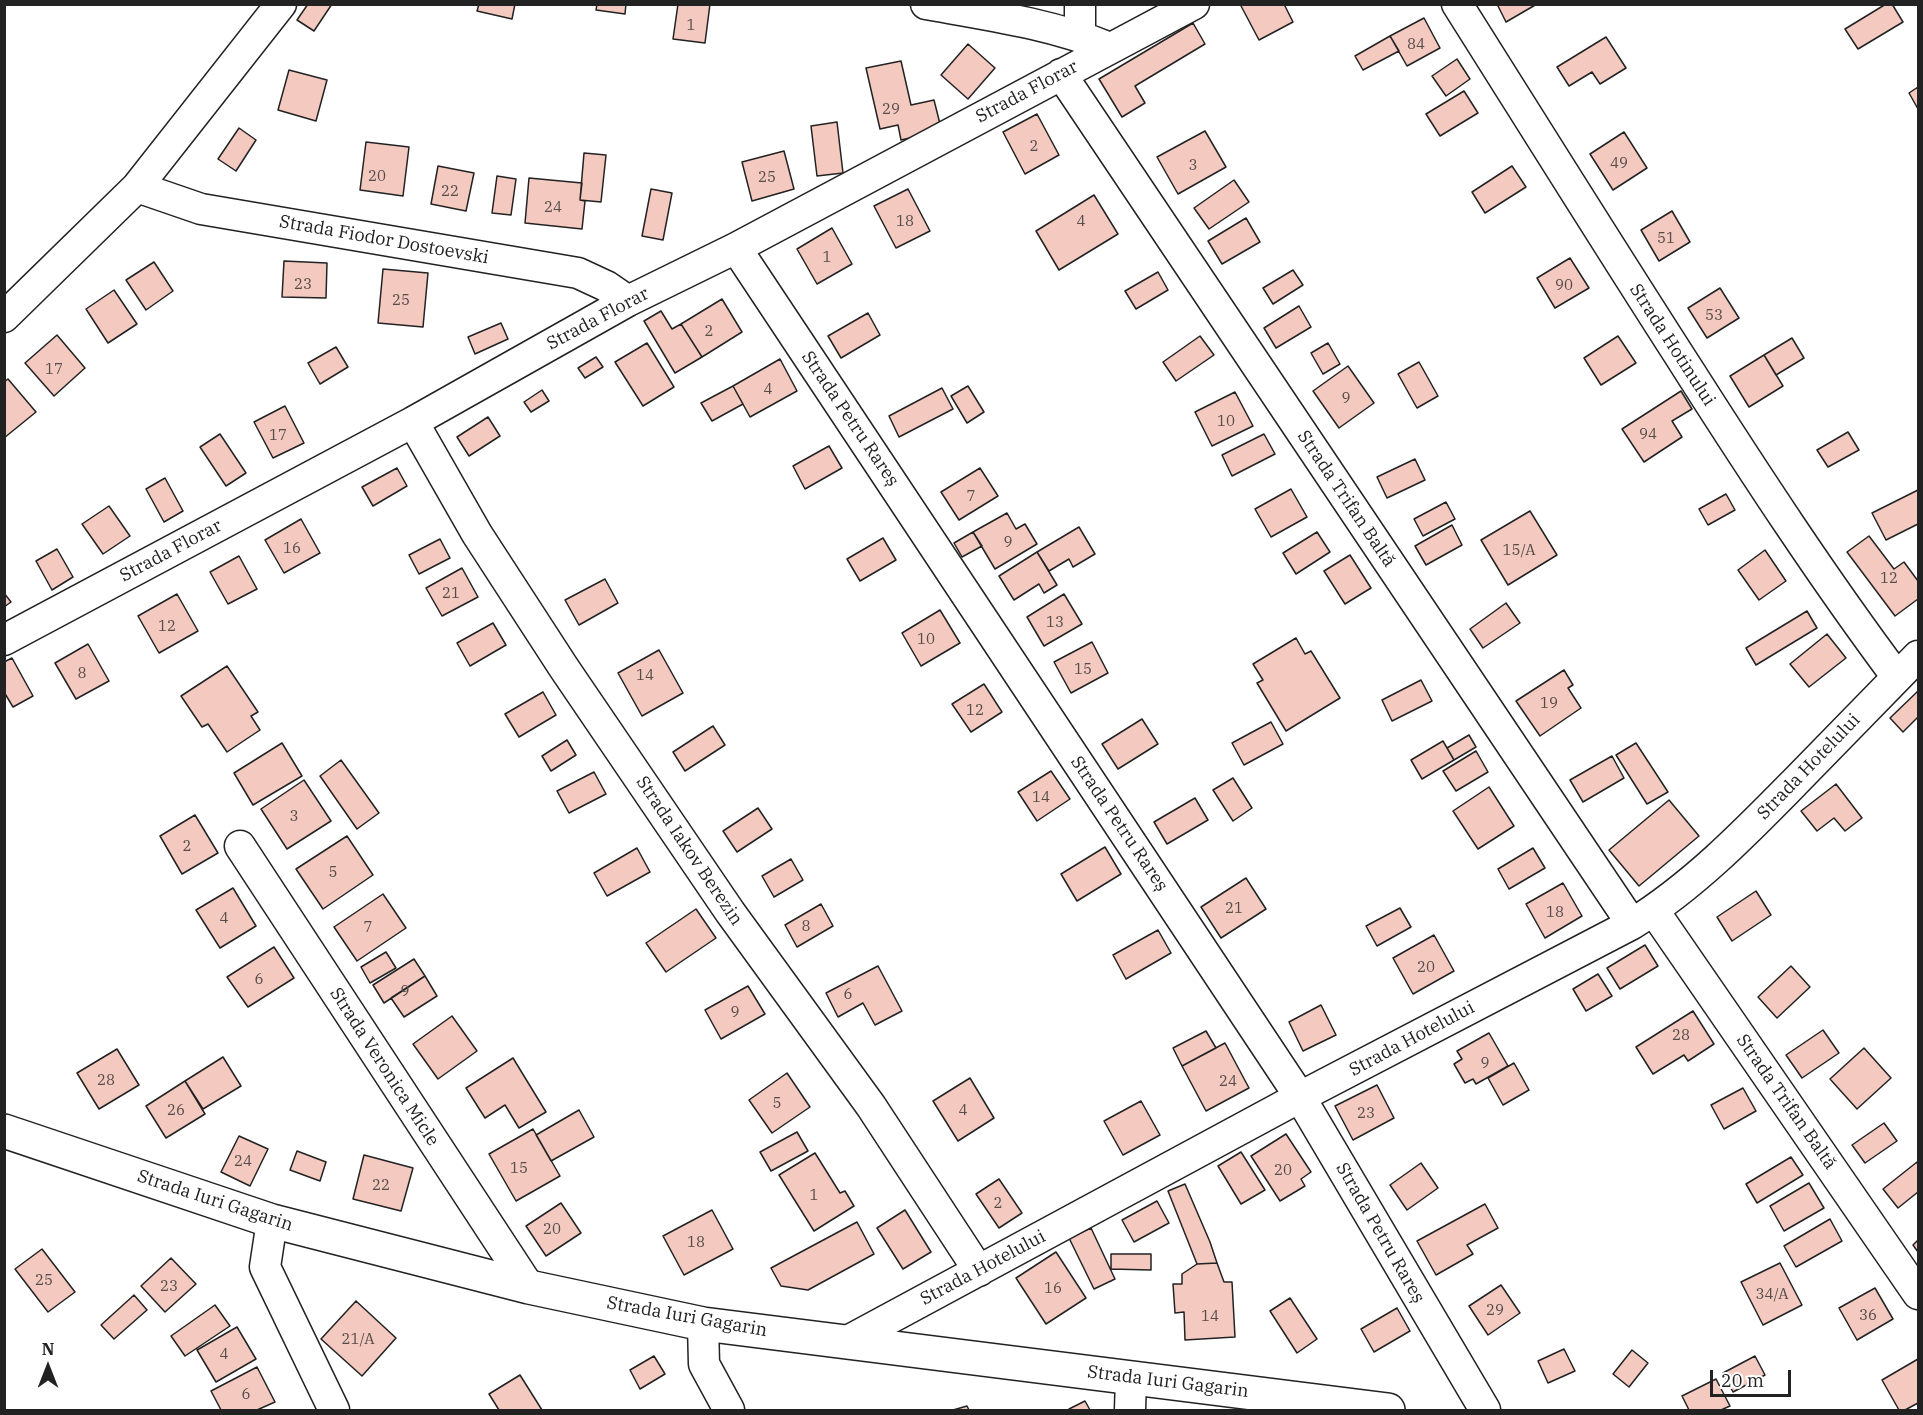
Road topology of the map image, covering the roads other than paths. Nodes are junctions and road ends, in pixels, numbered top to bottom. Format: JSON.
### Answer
{"nodes":[{"id":1,"x":281,"y":4,"type":"edge"},
{"id":2,"x":926,"y":4,"type":"edge"},
{"id":3,"x":1080,"y":4,"type":"edge"},
{"id":4,"x":1194,"y":4,"type":"edge"},
{"id":5,"x":1457,"y":4,"type":"edge"},
{"id":6,"x":1080,"y":36,"type":"junction"},
{"id":7,"x":1110,"y":48,"type":"junction"},
{"id":8,"x":1061,"y":74,"type":"junction"},
{"id":9,"x":137,"y":187,"type":"junction"},
{"id":10,"x":736,"y":248,"type":"junction"},
{"id":11,"x":628,"y":301,"type":"junction"},
{"id":12,"x":4,"y":317,"type":"edge"},
{"id":13,"x":413,"y":422,"type":"junction"},
{"id":14,"x":4,"y":640,"type":"edge"},
{"id":15,"x":1918,"y":656,"type":"edge"},
{"id":16,"x":1897,"y":677,"type":"junction"},
{"id":17,"x":240,"y":846,"type":"dead end"},
{"id":18,"x":1643,"y":917,"type":"junction"},
{"id":19,"x":1300,"y":1097,"type":"junction"},
{"id":20,"x":4,"y":1131,"type":"edge"},
{"id":21,"x":272,"y":1221,"type":"junction"},
{"id":22,"x":979,"y":1271,"type":"junction"},
{"id":23,"x":529,"y":1287,"type":"junction"},
{"id":24,"x":1918,"y":1294,"type":"edge"},
{"id":25,"x":703,"y":1324,"type":"junction"},
{"id":26,"x":846,"y":1342,"type":"junction"},
{"id":27,"x":1131,"y":1378,"type":"junction"},
{"id":28,"x":334,"y":1410,"type":"edge"},
{"id":29,"x":729,"y":1410,"type":"edge"},
{"id":30,"x":1130,"y":1410,"type":"edge"},
{"id":31,"x":1388,"y":1410,"type":"edge"},
{"id":32,"x":1485,"y":1410,"type":"edge"}],
"edges":[{"from":1,"to":9,"type":"street"},
{"from":2,"to":6,"type":"street"},
{"from":3,"to":6,"type":"street"},
{"from":4,"to":7,"type":"street","name":"Strada Florar"},
{"from":5,"to":16,"type":"street","name":"Strada Hotinului"},
{"from":6,"to":7,"type":"street"},
{"from":7,"to":8,"type":"street","name":"Strada Florar"},
{"from":8,"to":10,"type":"street","name":"Strada Florar"},
{"from":8,"to":18,"type":"street","name":"Strada Trifan Baltă"},
{"from":9,"to":11,"type":"street","name":"Strada Fiodor Dostoevski"},
{"from":9,"to":12,"type":"street"},
{"from":10,"to":11,"type":"street","name":"Strada Florar"},
{"from":10,"to":19,"type":"street","name":"Strada Petru Rareș"},
{"from":11,"to":13,"type":"street","name":"Strada Florar"},
{"from":13,"to":14,"type":"street","name":"Strada Florar"},
{"from":13,"to":22,"type":"street","name":"Strada Iakov Berezin"},
{"from":15,"to":16,"type":"street","name":"Strada Hotelului"},
{"from":16,"to":18,"type":"street","name":"Strada Hotelului"},
{"from":17,"to":23,"type":"street","name":"Strada Veronica Micle"},
{"from":18,"to":19,"type":"street","name":"Strada Hotelului"},
{"from":18,"to":24,"type":"street","name":"Strada Trifan Baltă"},
{"from":19,"to":22,"type":"street","name":"Strada Hotelului"},
{"from":19,"to":32,"type":"street","name":"Strada Petru Rareș"},
{"from":20,"to":21,"type":"main road","name":"Strada Iuri Gagarin"},
{"from":21,"to":23,"type":"main road","name":"Strada Iuri Gagarin"},
{"from":21,"to":28,"type":"street"},
{"from":22,"to":26,"type":"street","name":"Strada Hotelului"},
{"from":23,"to":25,"type":"main road","name":"Strada Iuri Gagarin"},
{"from":25,"to":26,"type":"main road","name":"Strada Iuri Gagarin"},
{"from":25,"to":29,"type":"street"},
{"from":26,"to":27,"type":"main road","name":"Strada Iuri Gagarin"},
{"from":27,"to":30,"type":"street"},
{"from":27,"to":31,"type":"main road","name":"Strada Iuri Gagarin"}]}
